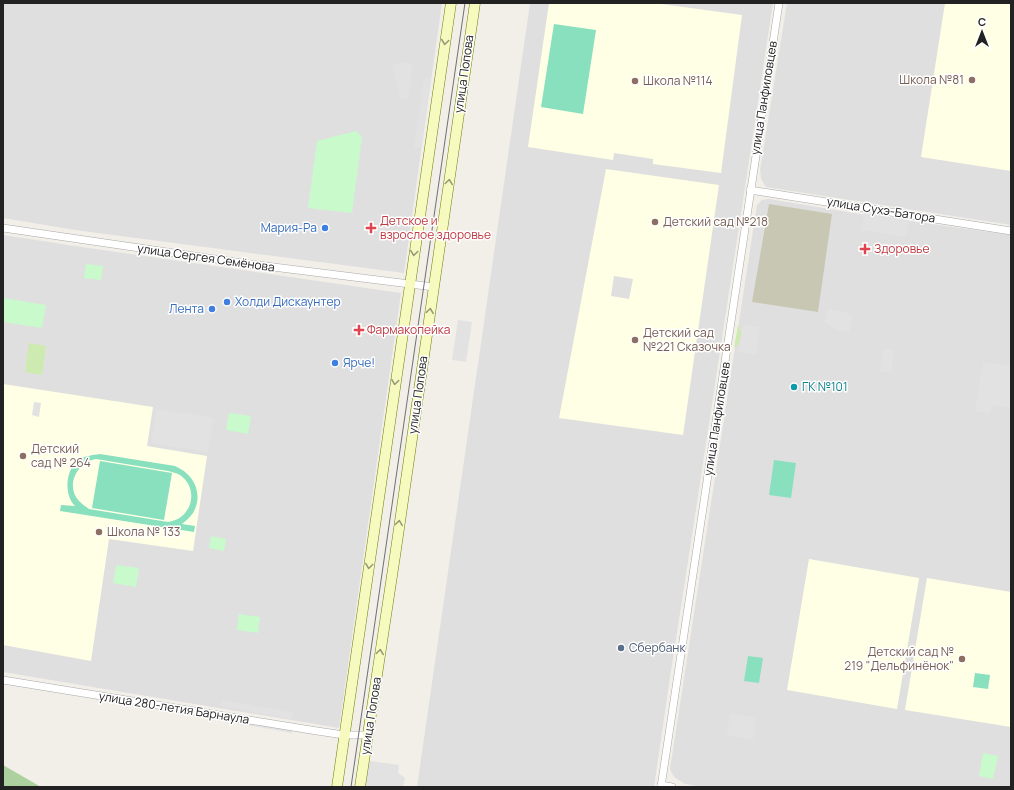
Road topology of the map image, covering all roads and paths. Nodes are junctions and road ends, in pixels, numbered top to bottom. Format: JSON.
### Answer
{"nodes":[{"id":1,"x":450,"y":3,"type":"edge"},
{"id":2,"x":475,"y":3,"type":"edge"},
{"id":3,"x":779,"y":3,"type":"edge"},
{"id":4,"x":750,"y":190,"type":"junction"},
{"id":5,"x":3,"y":228,"type":"edge"},
{"id":6,"x":1011,"y":231,"type":"edge"},
{"id":7,"x":410,"y":283,"type":"junction"},
{"id":8,"x":434,"y":287,"type":"junction"},
{"id":9,"x":3,"y":680,"type":"edge"},
{"id":10,"x":344,"y":735,"type":"junction"},
{"id":11,"x":368,"y":735,"type":"junction"},
{"id":12,"x":661,"y":786,"type":"edge"},
{"id":13,"x":337,"y":787,"type":"edge"},
{"id":14,"x":360,"y":787,"type":"edge"},
{"id":15,"x":672,"y":787,"type":"edge"}],
"edges":[{"from":1,"to":7,"type":"main road","name":"улица Попова","one_way":true},
{"from":8,"to":2,"type":"main road","name":"улица Попова","one_way":true},
{"from":3,"to":4,"type":"street","name":"улица Панфиловцев"},
{"from":4,"to":6,"type":"street","name":"улица Сухэ-Батора"},
{"from":4,"to":12,"type":"street","name":"улица Панфиловцев"},
{"from":5,"to":7,"type":"street","name":"улица Сергея Семёнова"},
{"from":7,"to":8,"type":"street","name":"улица Сергея Семёнова"},
{"from":7,"to":10,"type":"main road","name":"улица Попова","one_way":true},
{"from":11,"to":8,"type":"main road","name":"улица Попова","one_way":true},
{"from":9,"to":10,"type":"street","name":"улица 280-летия Барнаула"},
{"from":10,"to":11,"type":"street","name":"улица 280-летия Барнаула"},
{"from":10,"to":13,"type":"main road","name":"улица Попова"},
{"from":11,"to":14,"type":"main road","name":"улица Попова"},
{"from":12,"to":15,"type":"street"}]}
